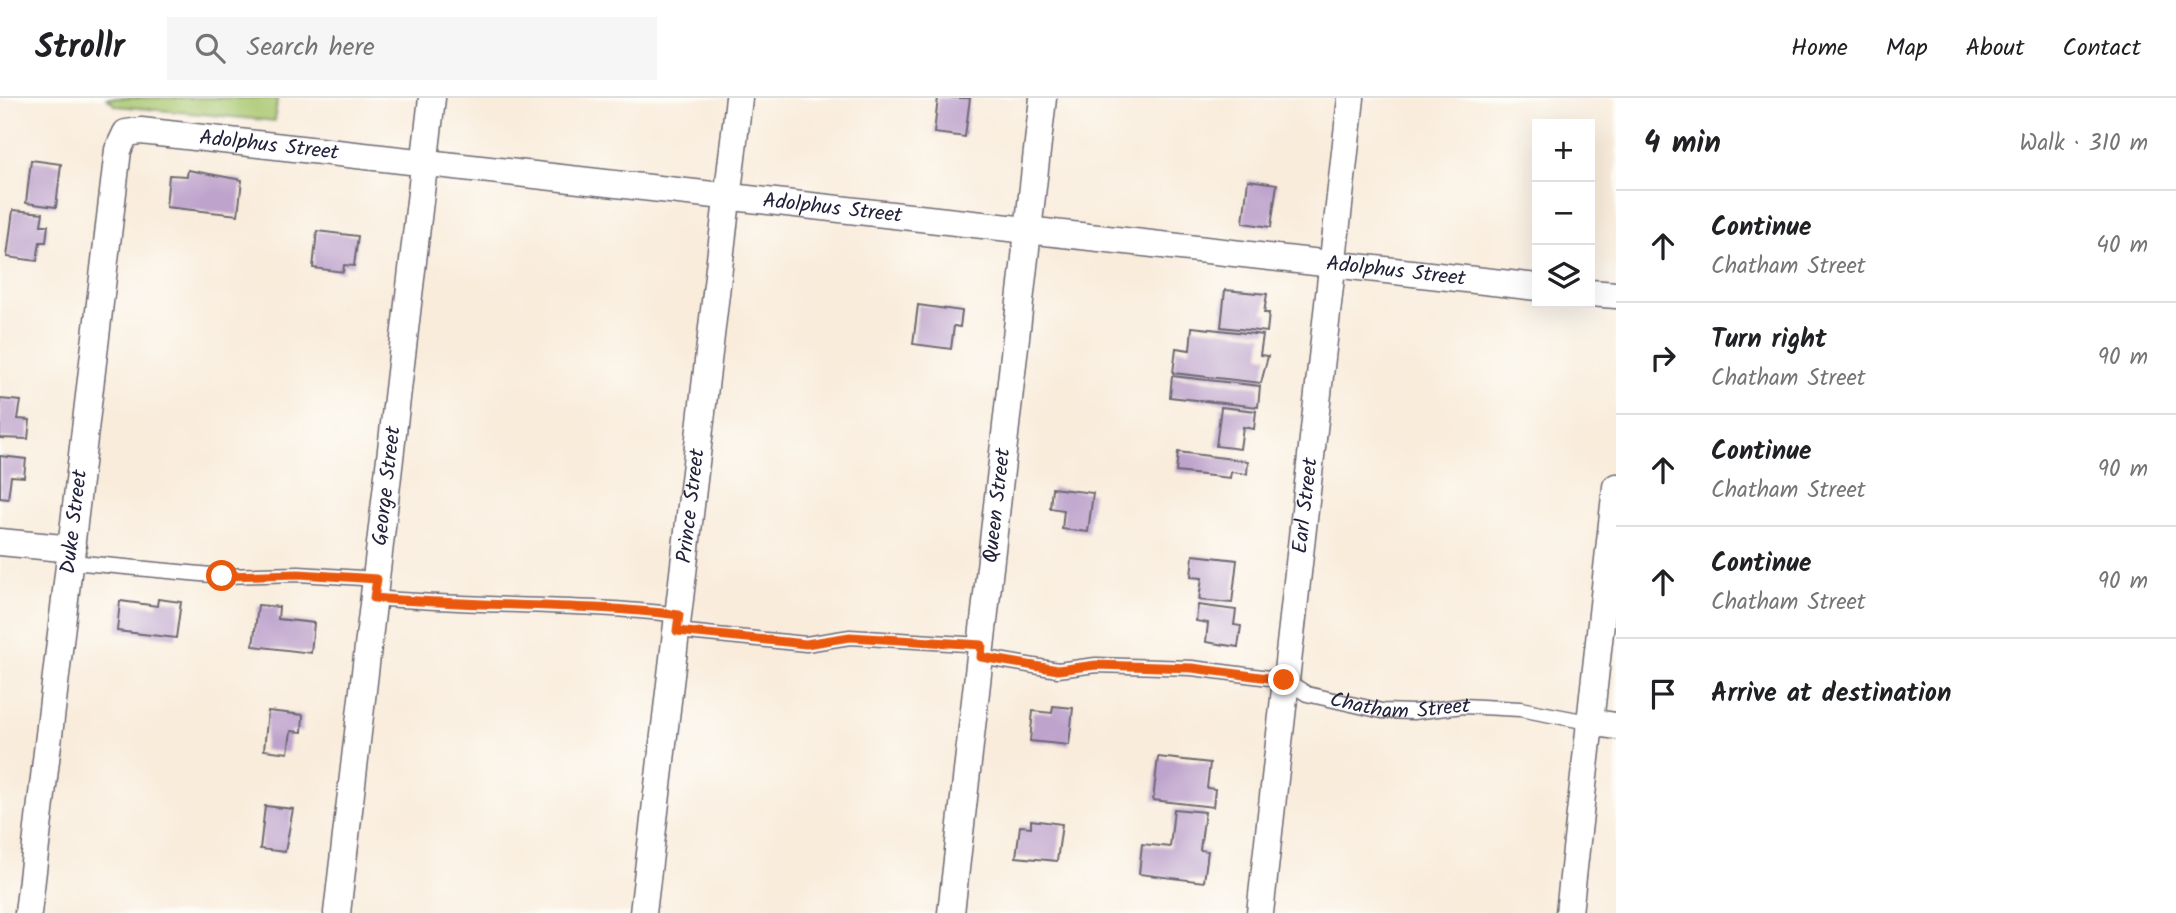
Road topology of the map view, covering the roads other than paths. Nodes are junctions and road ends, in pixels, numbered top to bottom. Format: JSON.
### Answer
{"nodes":[{"id":1,"x":432,"y":98,"type":"edge"},
{"id":2,"x":739,"y":98,"type":"edge"},
{"id":3,"x":1043,"y":98,"type":"edge"},
{"id":4,"x":1351,"y":98,"type":"edge"},
{"id":5,"x":127,"y":133,"type":"joint"},
{"id":6,"x":425,"y":164,"type":"junction"},
{"id":7,"x":727,"y":196,"type":"junction"},
{"id":8,"x":1029,"y":229,"type":"junction"},
{"id":9,"x":1330,"y":267,"type":"junction"},
{"id":10,"x":1532,"y":287,"type":"edge"},
{"id":11,"x":1595,"y":293,"type":"edge"},
{"id":12,"x":1616,"y":295,"type":"edge"},
{"id":13,"x":1616,"y":487,"type":"edge"},
{"id":14,"x":0,"y":542,"type":"edge"},
{"id":15,"x":72,"y":556,"type":"junction"},
{"id":16,"x":375,"y":589,"type":"junction"},
{"id":17,"x":678,"y":623,"type":"junction"},
{"id":18,"x":982,"y":651,"type":"junction"},
{"id":19,"x":1284,"y":680,"type":"junction"},
{"id":20,"x":1588,"y":722,"type":"junction"},
{"id":21,"x":1616,"y":726,"type":"edge"},
{"id":22,"x":28,"y":913,"type":"edge"},
{"id":23,"x":337,"y":913,"type":"edge"},
{"id":24,"x":643,"y":913,"type":"edge"},
{"id":25,"x":951,"y":913,"type":"edge"},
{"id":26,"x":1260,"y":913,"type":"edge"},
{"id":27,"x":1569,"y":913,"type":"edge"}],
"edges":[{"from":1,"to":6,"type":"street","name":"George Street"},
{"from":2,"to":7,"type":"street","name":"Prince Street"},
{"from":3,"to":8,"type":"street","name":"Queen Street"},
{"from":4,"to":9,"type":"street","name":"Earl Street"},
{"from":5,"to":6,"type":"street","name":"Adolphus Street"},
{"from":5,"to":15,"type":"street","name":"Duke Street"},
{"from":6,"to":7,"type":"street","name":"Adolphus Street"},
{"from":6,"to":16,"type":"street","name":"George Street"},
{"from":7,"to":8,"type":"street","name":"Adolphus Street"},
{"from":7,"to":17,"type":"street","name":"Prince Street"},
{"from":8,"to":9,"type":"street","name":"Adolphus Street"},
{"from":8,"to":18,"type":"street","name":"Queen Street"},
{"from":9,"to":10,"type":"street","name":"Adolphus Street"},
{"from":9,"to":19,"type":"street","name":"Earl Street"},
{"from":11,"to":12,"type":"street"},
{"from":13,"to":20,"type":"street"},
{"from":14,"to":15,"type":"street","name":"Chatham Street"},
{"from":15,"to":16,"type":"lane","name":"Chatham Street"},
{"from":15,"to":22,"type":"street","name":"Duke Street"},
{"from":16,"to":17,"type":"lane","name":"Chatham Street"},
{"from":16,"to":23,"type":"street","name":"George Street"},
{"from":17,"to":18,"type":"lane","name":"Chatham Street"},
{"from":17,"to":24,"type":"street","name":"Prince Street"},
{"from":18,"to":19,"type":"lane","name":"Chatham Street"},
{"from":18,"to":25,"type":"street","name":"Queen Street"},
{"from":19,"to":20,"type":"lane","name":"Chatham Street"},
{"from":19,"to":26,"type":"street","name":"Earl Street"},
{"from":20,"to":21,"type":"street","name":"Chatham Street"},
{"from":20,"to":27,"type":"street"}]}
